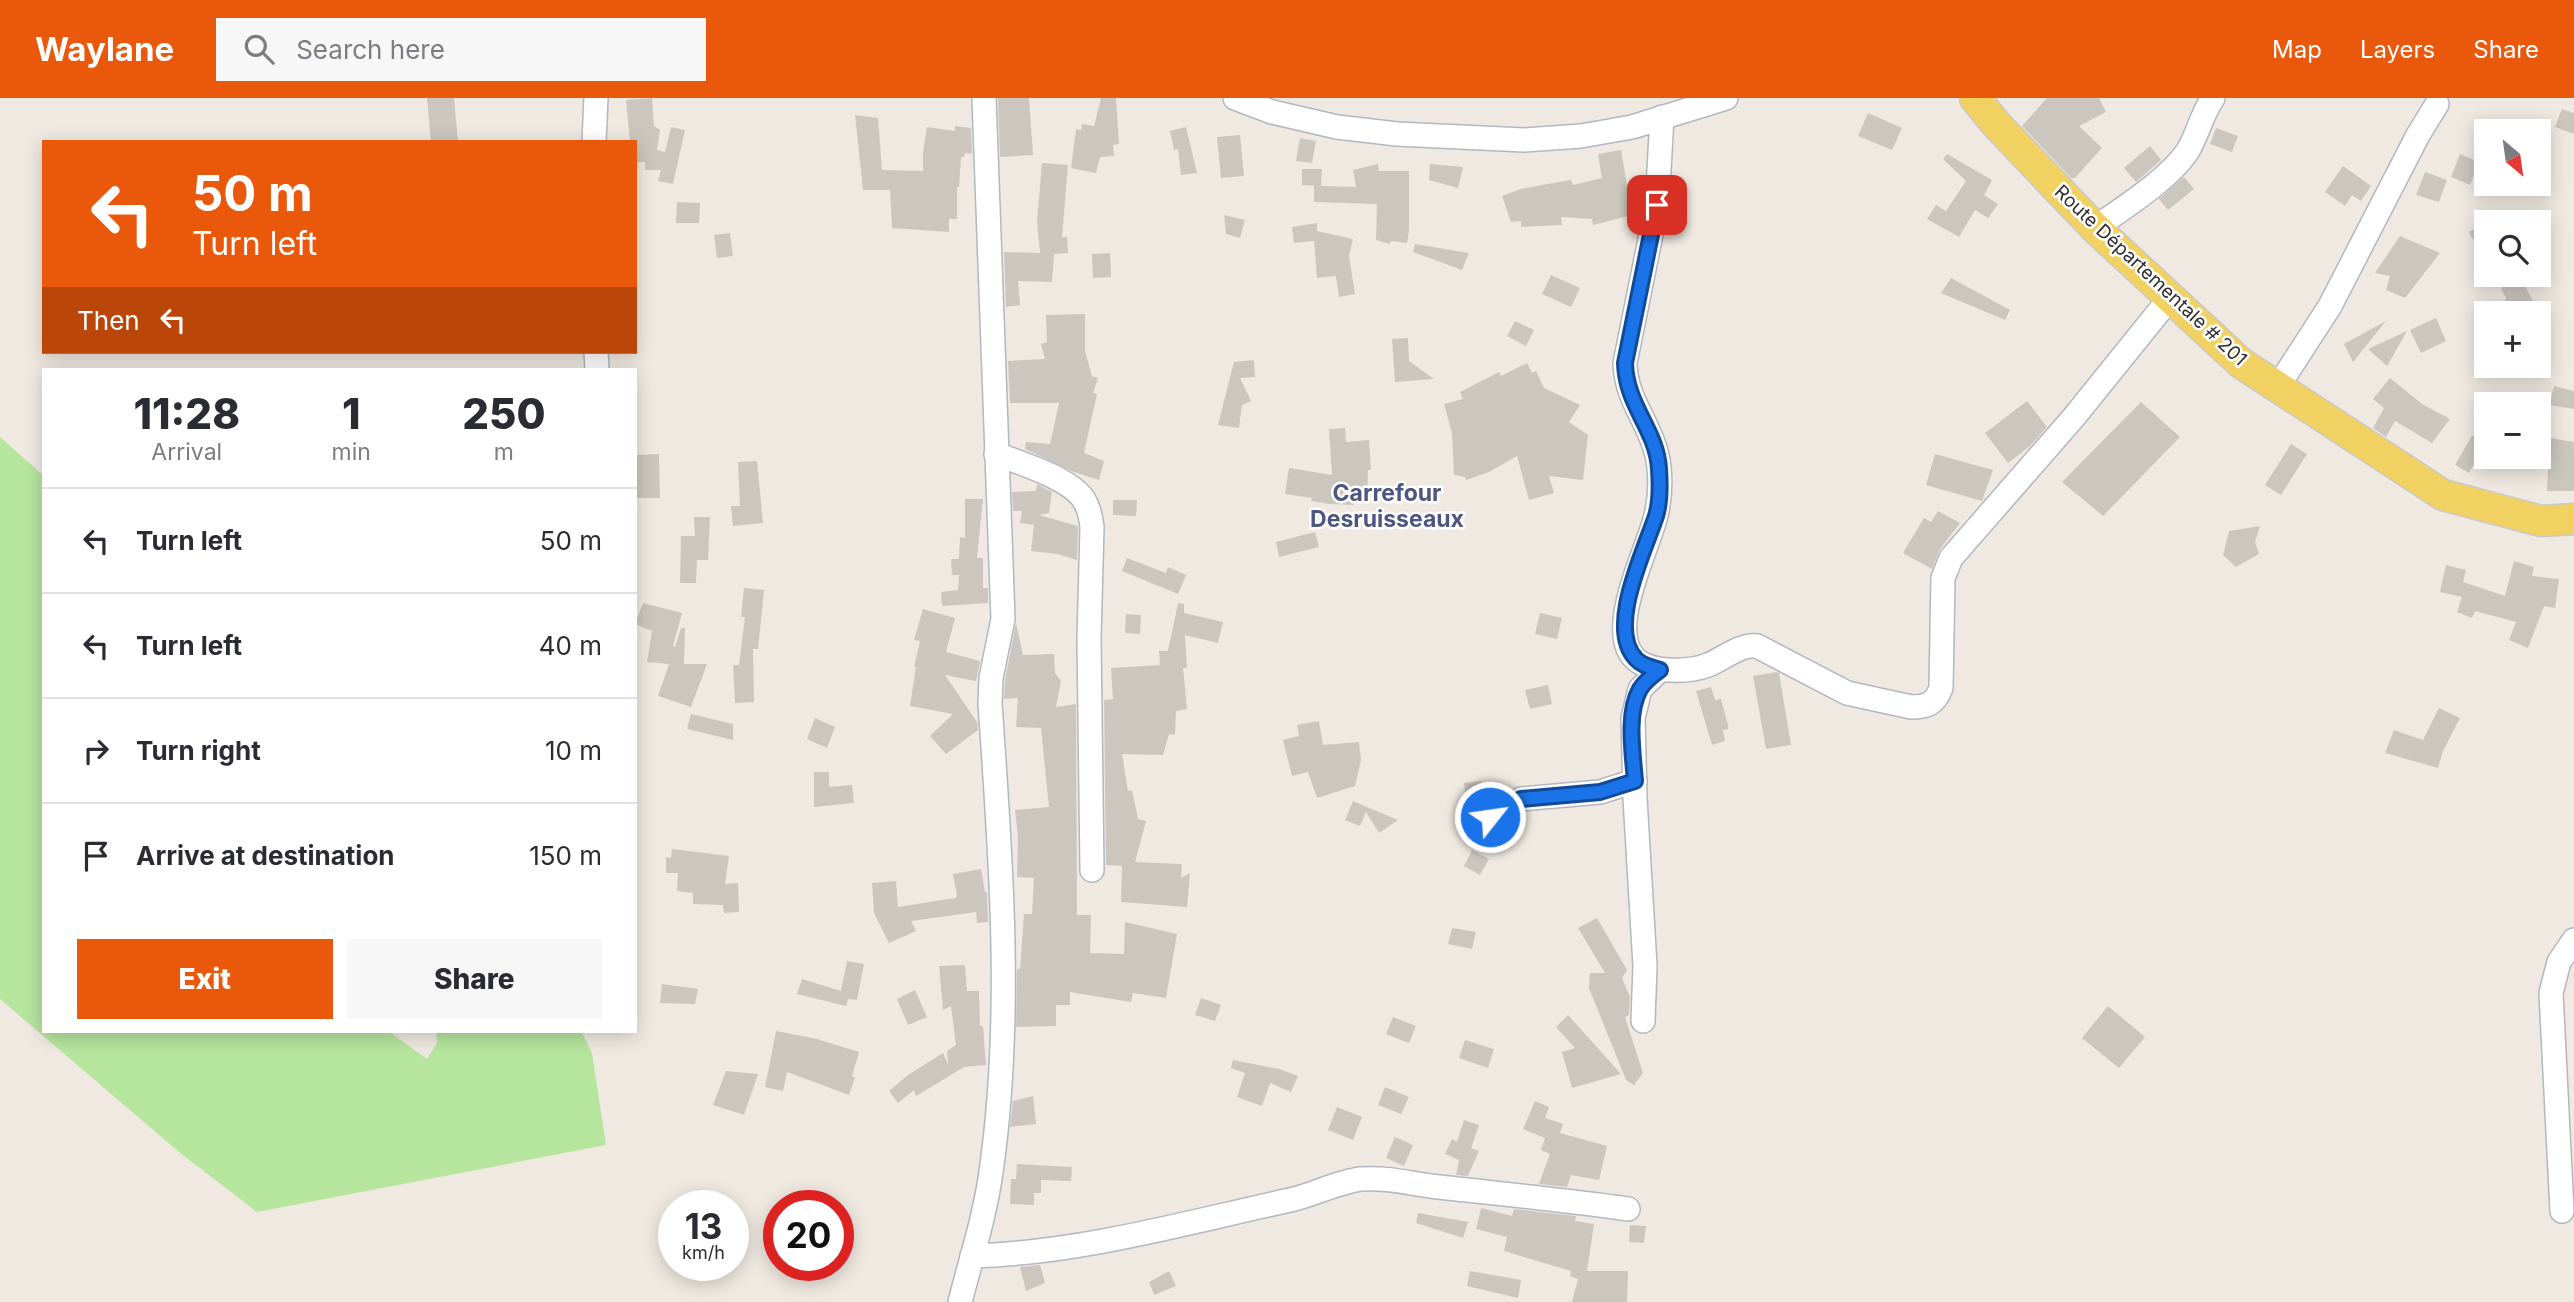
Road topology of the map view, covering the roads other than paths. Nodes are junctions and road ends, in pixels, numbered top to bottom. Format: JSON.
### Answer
{"nodes":[{"id":1,"x":596,"y":98,"type":"edge"},
{"id":2,"x":984,"y":98,"type":"edge"},
{"id":3,"x":1236,"y":98,"type":"edge"},
{"id":4,"x":1726,"y":98,"type":"edge"},
{"id":5,"x":1975,"y":98,"type":"edge"},
{"id":6,"x":2213,"y":98,"type":"edge"},
{"id":7,"x":2437,"y":104,"type":"dead end"},
{"id":8,"x":1662,"y":117,"type":"junction"},
{"id":9,"x":594,"y":140,"type":"edge"},
{"id":10,"x":2095,"y":228,"type":"junction"},
{"id":11,"x":2170,"y":298,"type":"junction"},
{"id":12,"x":2277,"y":388,"type":"junction"},
{"id":13,"x":996,"y":454,"type":"junction"},
{"id":14,"x":2574,"y":519,"type":"edge"},
{"id":15,"x":1660,"y":670,"type":"junction"},
{"id":16,"x":1635,"y":781,"type":"junction"},
{"id":17,"x":1490,"y":817,"type":"dead end"},
{"id":18,"x":1092,"y":870,"type":"dead end"},
{"id":19,"x":2574,"y":940,"type":"edge"},
{"id":20,"x":1643,"y":1021,"type":"dead end"},
{"id":21,"x":1628,"y":1209,"type":"dead end"},
{"id":22,"x":2562,"y":1211,"type":"dead end"},
{"id":23,"x":972,"y":1256,"type":"junction"},
{"id":24,"x":960,"y":1302,"type":"edge"}],
"edges":[{"from":1,"to":9,"type":"street"},
{"from":2,"to":13,"type":"street"},
{"from":3,"to":8,"type":"street"},
{"from":4,"to":8,"type":"street"},
{"from":5,"to":10,"type":"main road","name":"Route Départementale # 201"},
{"from":6,"to":10,"type":"street"},
{"from":7,"to":12,"type":"street"},
{"from":8,"to":15,"type":"street"},
{"from":10,"to":11,"type":"main road","name":"Route Départementale # 201"},
{"from":11,"to":12,"type":"main road","name":"Route Départementale # 201"},
{"from":11,"to":15,"type":"street"},
{"from":12,"to":14,"type":"main road","name":"Route Départementale # 201"},
{"from":13,"to":18,"type":"street"},
{"from":13,"to":23,"type":"street"},
{"from":15,"to":16,"type":"street"},
{"from":16,"to":17,"type":"street"},
{"from":16,"to":20,"type":"street"},
{"from":19,"to":22,"type":"street"},
{"from":21,"to":23,"type":"street"},
{"from":23,"to":24,"type":"street"}]}
